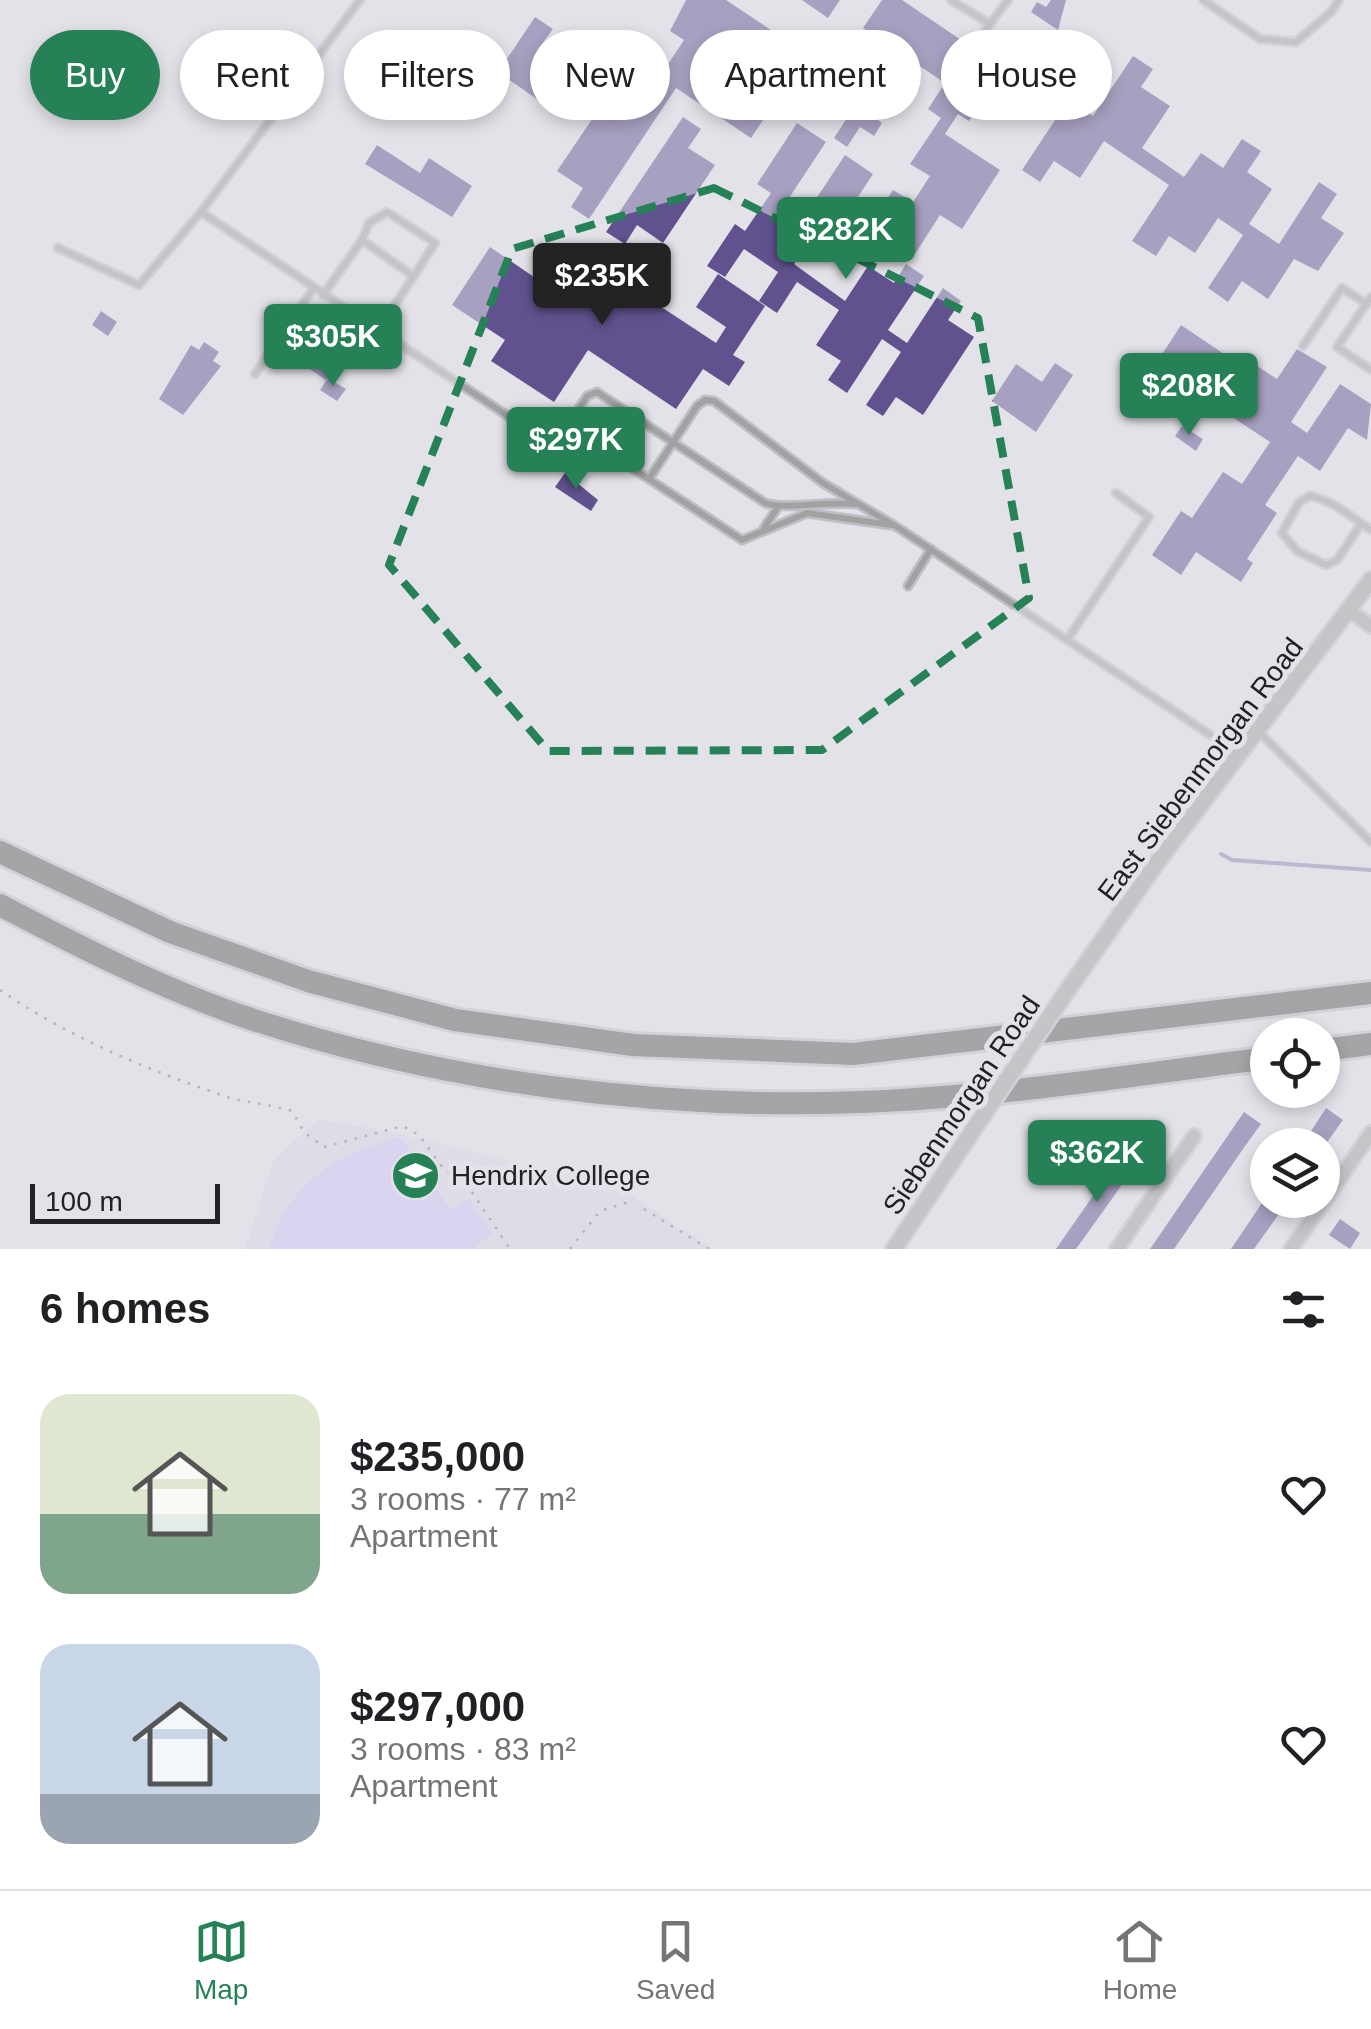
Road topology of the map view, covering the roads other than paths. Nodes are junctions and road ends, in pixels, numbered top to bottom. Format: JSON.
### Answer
{"nodes":[{"id":1,"x":360,"y":0,"type":"edge"},
{"id":2,"x":951,"y":0,"type":"edge"},
{"id":3,"x":1008,"y":0,"type":"edge"},
{"id":4,"x":1203,"y":0,"type":"edge"},
{"id":5,"x":1338,"y":0,"type":"edge"},
{"id":6,"x":990,"y":24,"type":"junction"},
{"id":7,"x":986,"y":30,"type":"edge"},
{"id":8,"x":201,"y":212,"type":"junction"},
{"id":9,"x":362,"y":240,"type":"junction"},
{"id":10,"x":58,"y":248,"type":"dead end"},
{"id":11,"x":413,"y":276,"type":"junction"},
{"id":12,"x":313,"y":289,"type":"junction"},
{"id":13,"x":324,"y":296,"type":"junction"},
{"id":14,"x":1369,"y":300,"type":"edge"},
{"id":15,"x":377,"y":332,"type":"junction"},
{"id":16,"x":1303,"y":346,"type":"dead end"},
{"id":17,"x":1371,"y":370,"type":"edge"},
{"id":18,"x":255,"y":374,"type":"dead end"},
{"id":19,"x":578,"y":432,"type":"junction"},
{"id":20,"x":674,"y":442,"type":"junction"},
{"id":21,"x":649,"y":479,"type":"junction"},
{"id":22,"x":1116,"y":494,"type":"dead end"},
{"id":23,"x":859,"y":504,"type":"junction"},
{"id":24,"x":778,"y":507,"type":"junction"},
{"id":25,"x":1362,"y":524,"type":"junction"},
{"id":26,"x":897,"y":527,"type":"junction"},
{"id":27,"x":1371,"y":530,"type":"edge"},
{"id":28,"x":760,"y":534,"type":"junction"},
{"id":29,"x":931,"y":549,"type":"junction"},
{"id":30,"x":1371,"y":580,"type":"edge"},
{"id":31,"x":908,"y":586,"type":"dead end"},
{"id":32,"x":1351,"y":612,"type":"junction"},
{"id":33,"x":1371,"y":626,"type":"edge"},
{"id":34,"x":1067,"y":640,"type":"junction"},
{"id":35,"x":1259,"y":732,"type":"junction"},
{"id":36,"x":1241,"y":756,"type":"junction"},
{"id":37,"x":1371,"y":842,"type":"edge"},
{"id":38,"x":0,"y":852,"type":"edge"},
{"id":39,"x":0,"y":905,"type":"edge"},
{"id":40,"x":1069,"y":988,"type":"joint"},
{"id":41,"x":1371,"y":992,"type":"edge"},
{"id":42,"x":1371,"y":1044,"type":"edge"},
{"id":43,"x":1340,"y":1048,"type":"edge"},
{"id":44,"x":1250,"y":1060,"type":"edge"},
{"id":45,"x":1371,"y":1132,"type":"edge"},
{"id":46,"x":1194,"y":1136,"type":"dead end"},
{"id":47,"x":894,"y":1249,"type":"edge"},
{"id":48,"x":1118,"y":1249,"type":"edge"},
{"id":49,"x":1292,"y":1249,"type":"edge"}],
"edges":[{"from":1,"to":8,"type":"lane"},
{"from":2,"to":6,"type":"lane"},
{"from":3,"to":6,"type":"lane"},
{"from":4,"to":5,"type":"lane"},
{"from":6,"to":7,"type":"lane"},
{"from":8,"to":10,"type":"lane"},
{"from":8,"to":12,"type":"lane"},
{"from":9,"to":11,"type":"lane"},
{"from":9,"to":11,"type":"lane"},
{"from":9,"to":13,"type":"lane"},
{"from":11,"to":15,"type":"lane"},
{"from":12,"to":13,"type":"lane"},
{"from":12,"to":18,"type":"lane"},
{"from":13,"to":15,"type":"lane"},
{"from":14,"to":16,"type":"lane"},
{"from":14,"to":17,"type":"lane"},
{"from":15,"to":19,"type":"lane"},
{"from":19,"to":20,"type":"lane"},
{"from":19,"to":21,"type":"lane"},
{"from":20,"to":21,"type":"lane"},
{"from":20,"to":23,"type":"lane"},
{"from":20,"to":24,"type":"lane"},
{"from":21,"to":28,"type":"lane"},
{"from":22,"to":34,"type":"lane"},
{"from":23,"to":24,"type":"lane"},
{"from":23,"to":26,"type":"lane"},
{"from":24,"to":28,"type":"lane"},
{"from":25,"to":25,"type":"lane"},
{"from":25,"to":27,"type":"lane"},
{"from":26,"to":28,"type":"lane"},
{"from":26,"to":29,"type":"lane"},
{"from":29,"to":31,"type":"lane"},
{"from":29,"to":34,"type":"lane"},
{"from":30,"to":32,"type":"street","name":"East Siebenmorgan Road"},
{"from":32,"to":33,"type":"street"},
{"from":32,"to":35,"type":"street","name":"East Siebenmorgan Road"},
{"from":34,"to":36,"type":"lane"},
{"from":35,"to":36,"type":"street","name":"East Siebenmorgan Road"},
{"from":35,"to":37,"type":"lane"},
{"from":36,"to":40,"type":"street","name":"East Siebenmorgan Road"},
{"from":38,"to":41,"type":"highway"},
{"from":39,"to":44,"type":"highway"},
{"from":40,"to":47,"type":"street","name":"Siebenmorgan Road","bridge":true},
{"from":42,"to":43,"type":"highway"},
{"from":45,"to":49,"type":"street"},
{"from":46,"to":48,"type":"street"}]}
